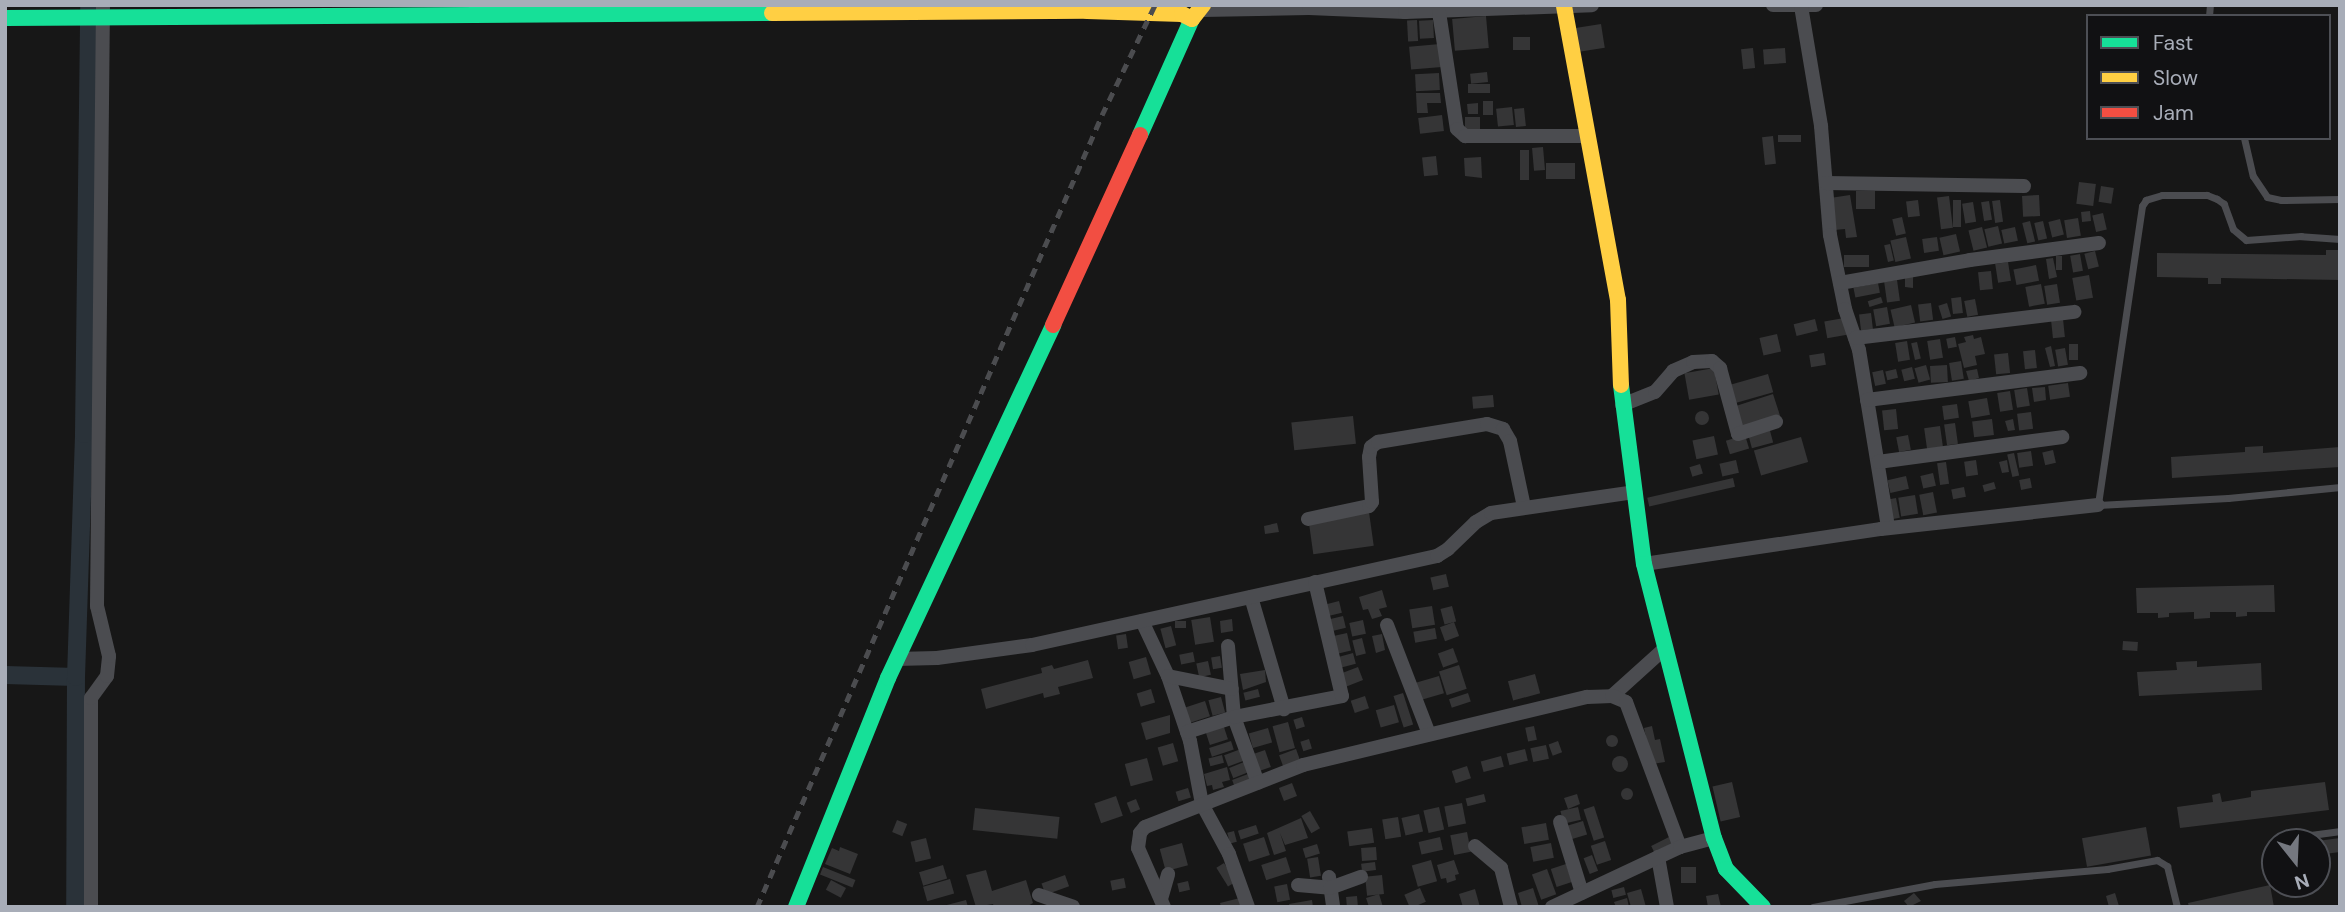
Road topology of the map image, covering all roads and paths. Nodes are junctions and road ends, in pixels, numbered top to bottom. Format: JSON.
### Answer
{"nodes":[{"id":1,"x":1592,"y":5,"type":"edge"},
{"id":2,"x":1773,"y":5,"type":"edge"},
{"id":3,"x":1816,"y":5,"type":"edge"},
{"id":4,"x":1564,"y":6,"type":"edge"},
{"id":5,"x":1788,"y":6,"type":"edge"},
{"id":6,"x":1801,"y":6,"type":"edge"},
{"id":7,"x":1309,"y":7,"type":"edge"},
{"id":8,"x":1511,"y":7,"type":"edge"},
{"id":9,"x":856,"y":8,"type":"edge"},
{"id":10,"x":925,"y":8,"type":"edge"},
{"id":11,"x":1010,"y":8,"type":"edge"},
{"id":12,"x":1087,"y":8,"type":"edge"},
{"id":13,"x":1132,"y":8,"type":"edge"},
{"id":14,"x":1407,"y":9,"type":"edge"},
{"id":15,"x":102,"y":11,"type":"edge"},
{"id":16,"x":1199,"y":11,"type":"edge"},
{"id":17,"x":1439,"y":12,"type":"junction"},
{"id":18,"x":5,"y":18,"type":"edge"},
{"id":19,"x":1587,"y":136,"type":"junction"},
{"id":20,"x":2244,"y":140,"type":"edge"},
{"id":21,"x":1826,"y":183,"type":"junction"},
{"id":22,"x":2024,"y":186,"type":"dead end"},
{"id":23,"x":2340,"y":200,"type":"edge"},
{"id":24,"x":2340,"y":239,"type":"edge"},
{"id":25,"x":2099,"y":243,"type":"dead end"},
{"id":26,"x":1840,"y":284,"type":"junction"},
{"id":27,"x":2074,"y":312,"type":"dead end"},
{"id":28,"x":1855,"y":338,"type":"junction"},
{"id":29,"x":2080,"y":373,"type":"dead end"},
{"id":30,"x":1867,"y":400,"type":"junction"},
{"id":31,"x":1622,"y":405,"type":"junction"},
{"id":32,"x":1776,"y":422,"type":"dead end"},
{"id":33,"x":2063,"y":437,"type":"dead end"},
{"id":34,"x":1878,"y":462,"type":"junction"},
{"id":35,"x":2340,"y":486,"type":"edge"},
{"id":36,"x":1635,"y":492,"type":"junction"},
{"id":37,"x":2098,"y":505,"type":"junction"},
{"id":38,"x":1524,"y":507,"type":"junction"},
{"id":39,"x":1308,"y":519,"type":"dead end"},
{"id":40,"x":1888,"y":528,"type":"junction"},
{"id":41,"x":1644,"y":564,"type":"junction"},
{"id":42,"x":1315,"y":582,"type":"junction"},
{"id":43,"x":1251,"y":597,"type":"junction"},
{"id":44,"x":1142,"y":621,"type":"junction"},
{"id":45,"x":1387,"y":625,"type":"dead end"},
{"id":46,"x":1228,"y":646,"type":"dead end"},
{"id":47,"x":1664,"y":649,"type":"junction"},
{"id":48,"x":897,"y":659,"type":"junction"},
{"id":49,"x":1168,"y":676,"type":"junction"},
{"id":50,"x":1232,"y":689,"type":"junction"},
{"id":51,"x":1612,"y":696,"type":"junction"},
{"id":52,"x":1284,"y":709,"type":"junction"},
{"id":53,"x":1234,"y":717,"type":"junction"},
{"id":54,"x":1187,"y":732,"type":"junction"},
{"id":55,"x":1429,"y":734,"type":"junction"},
{"id":56,"x":1258,"y":783,"type":"junction"},
{"id":57,"x":1202,"y":804,"type":"junction"},
{"id":58,"x":1560,"y":822,"type":"dead end"},
{"id":59,"x":1714,"y":838,"type":"junction"},
{"id":60,"x":1475,"y":846,"type":"dead end"},
{"id":61,"x":1680,"y":847,"type":"junction"},
{"id":62,"x":1658,"y":857,"type":"junction"},
{"id":63,"x":1168,"y":874,"type":"dead end"},
{"id":64,"x":1361,"y":877,"type":"dead end"},
{"id":65,"x":1329,"y":883,"type":"junction"},
{"id":66,"x":1298,"y":885,"type":"dead end"},
{"id":67,"x":1582,"y":893,"type":"junction"},
{"id":68,"x":1039,"y":895,"type":"dead end"},
{"id":69,"x":1163,"y":903,"type":"edge"},
{"id":70,"x":91,"y":907,"type":"edge"},
{"id":71,"x":796,"y":907,"type":"edge"},
{"id":72,"x":1073,"y":907,"type":"edge"},
{"id":73,"x":1248,"y":907,"type":"edge"},
{"id":74,"x":1333,"y":907,"type":"edge"},
{"id":75,"x":1511,"y":907,"type":"edge"},
{"id":76,"x":1552,"y":907,"type":"edge"},
{"id":77,"x":1667,"y":907,"type":"edge"},
{"id":78,"x":1763,"y":907,"type":"edge"},
{"id":79,"x":1813,"y":907,"type":"edge"},
{"id":80,"x":2177,"y":907,"type":"edge"}],
"edges":[{"from":1,"to":4,"type":"street"},
{"from":2,"to":5,"type":"street"},
{"from":3,"to":6,"type":"street"},
{"from":4,"to":8,"type":"street"},
{"from":4,"to":19,"type":"street"},
{"from":5,"to":6,"type":"street"},
{"from":6,"to":21,"type":"street"},
{"from":7,"to":14,"type":"street"},
{"from":7,"to":16,"type":"street"},
{"from":8,"to":17,"type":"street"},
{"from":9,"to":10,"type":"street"},
{"from":9,"to":15,"type":"street"},
{"from":10,"to":11,"type":"street"},
{"from":11,"to":12,"type":"street"},
{"from":12,"to":13,"type":"street"},
{"from":13,"to":16,"type":"street"},
{"from":14,"to":17,"type":"street"},
{"from":15,"to":18,"type":"street"},
{"from":15,"to":70,"type":"street"},
{"from":16,"to":48,"type":"street"},
{"from":17,"to":19,"type":"street"},
{"from":19,"to":31,"type":"street"},
{"from":20,"to":23,"type":"lane"},
{"from":21,"to":22,"type":"street"},
{"from":21,"to":26,"type":"street"},
{"from":24,"to":37,"type":"lane"},
{"from":25,"to":26,"type":"street"},
{"from":26,"to":28,"type":"street"},
{"from":27,"to":28,"type":"street"},
{"from":28,"to":30,"type":"street"},
{"from":29,"to":30,"type":"street"},
{"from":30,"to":34,"type":"street"},
{"from":31,"to":32,"type":"street"},
{"from":31,"to":36,"type":"street"},
{"from":33,"to":34,"type":"street"},
{"from":34,"to":40,"type":"street"},
{"from":35,"to":37,"type":"lane"},
{"from":36,"to":38,"type":"street"},
{"from":36,"to":41,"type":"street"},
{"from":37,"to":40,"type":"street"},
{"from":38,"to":39,"type":"street"},
{"from":38,"to":42,"type":"street"},
{"from":40,"to":41,"type":"street"},
{"from":41,"to":47,"type":"street"},
{"from":42,"to":43,"type":"street"},
{"from":42,"to":52,"type":"street"},
{"from":43,"to":44,"type":"street"},
{"from":43,"to":52,"type":"street"},
{"from":44,"to":48,"type":"street"},
{"from":44,"to":49,"type":"street"},
{"from":45,"to":55,"type":"street"},
{"from":46,"to":50,"type":"street"},
{"from":47,"to":51,"type":"street"},
{"from":47,"to":59,"type":"street"},
{"from":48,"to":71,"type":"street"},
{"from":49,"to":50,"type":"street"},
{"from":49,"to":54,"type":"street"},
{"from":50,"to":53,"type":"street"},
{"from":51,"to":55,"type":"street"},
{"from":51,"to":61,"type":"street"},
{"from":52,"to":53,"type":"street"},
{"from":53,"to":54,"type":"street"},
{"from":53,"to":56,"type":"street"},
{"from":54,"to":57,"type":"street"},
{"from":55,"to":56,"type":"street"},
{"from":56,"to":57,"type":"street"},
{"from":57,"to":69,"type":"street"},
{"from":57,"to":73,"type":"street"},
{"from":58,"to":67,"type":"street"},
{"from":59,"to":61,"type":"street"},
{"from":59,"to":78,"type":"street"},
{"from":60,"to":75,"type":"street"},
{"from":61,"to":62,"type":"street"},
{"from":62,"to":67,"type":"street"},
{"from":62,"to":77,"type":"street"},
{"from":63,"to":69,"type":"street"},
{"from":64,"to":65,"type":"street"},
{"from":65,"to":66,"type":"street"},
{"from":65,"to":74,"type":"street"},
{"from":67,"to":76,"type":"street"},
{"from":68,"to":72,"type":"street"},
{"from":79,"to":80,"type":"lane"}]}
